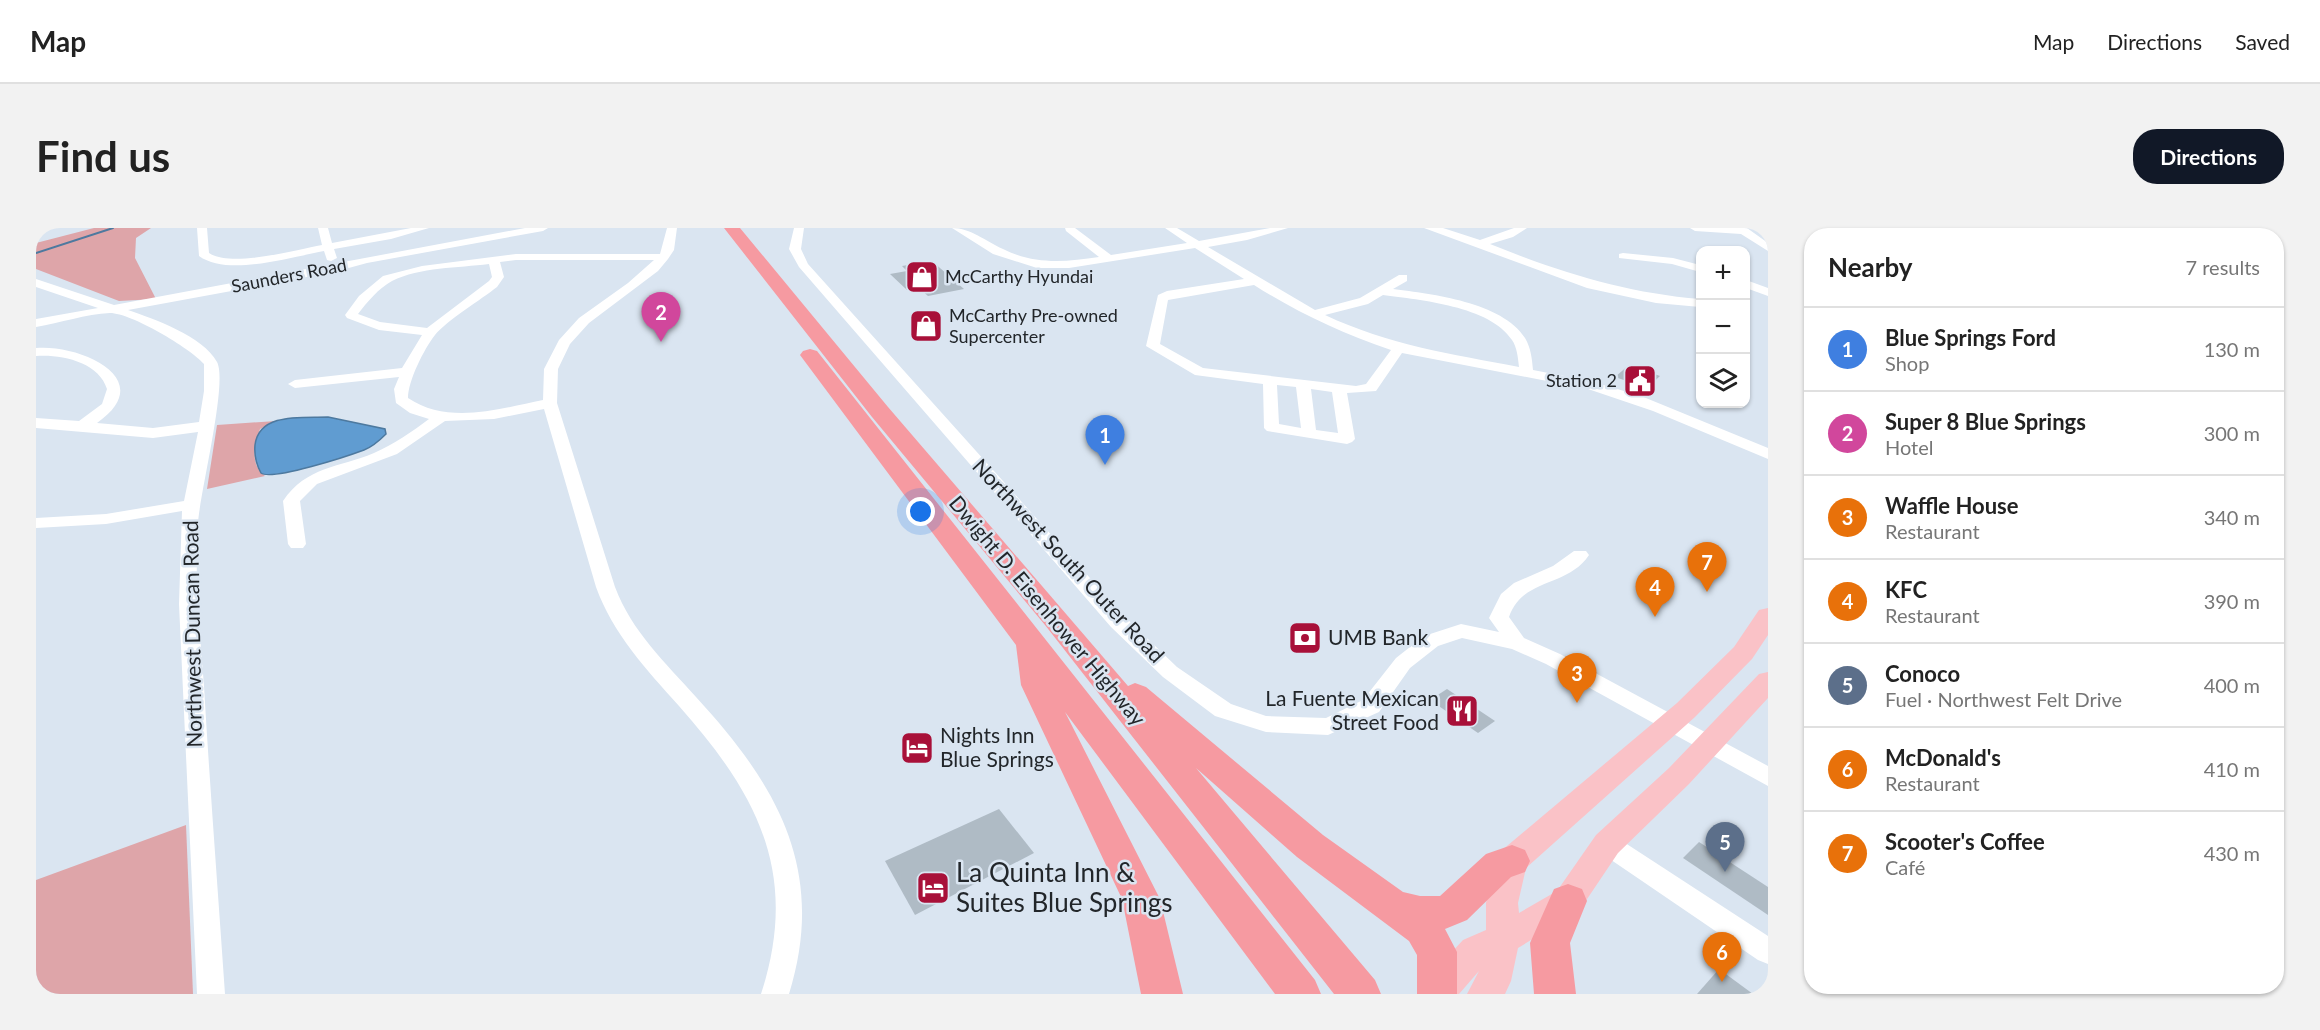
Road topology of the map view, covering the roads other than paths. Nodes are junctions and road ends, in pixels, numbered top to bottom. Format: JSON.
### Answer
{"nodes":[{"id":1,"x":202,"y":228,"type":"edge"},
{"id":2,"x":322,"y":228,"type":"edge"},
{"id":3,"x":424,"y":228,"type":"edge"},
{"id":4,"x":543,"y":228,"type":"edge"},
{"id":5,"x":672,"y":228,"type":"edge"},
{"id":6,"x":713,"y":228,"type":"edge"},
{"id":7,"x":732,"y":228,"type":"edge"},
{"id":8,"x":799,"y":228,"type":"edge"},
{"id":9,"x":957,"y":228,"type":"edge"},
{"id":10,"x":1170,"y":228,"type":"edge"},
{"id":11,"x":1283,"y":228,"type":"edge"},
{"id":12,"x":1429,"y":228,"type":"edge"},
{"id":13,"x":1522,"y":228,"type":"edge"},
{"id":14,"x":1695,"y":228,"type":"edge"},
{"id":15,"x":1070,"y":229,"type":"edge"},
{"id":16,"x":1742,"y":229,"type":"edge"},
{"id":17,"x":1197,"y":244,"type":"junction"},
{"id":18,"x":1480,"y":244,"type":"junction"},
{"id":19,"x":328,"y":248,"type":"junction"},
{"id":20,"x":1768,"y":248,"type":"edge"},
{"id":21,"x":1623,"y":256,"type":"dead end"},
{"id":22,"x":664,"y":257,"type":"junction"},
{"id":23,"x":1108,"y":258,"type":"junction"},
{"id":24,"x":494,"y":260,"type":"junction"},
{"id":25,"x":1696,"y":268,"type":"edge"},
{"id":26,"x":334,"y":269,"type":"junction"},
{"id":27,"x":1403,"y":278,"type":"dead end"},
{"id":28,"x":1256,"y":281,"type":"junction"},
{"id":29,"x":36,"y":283,"type":"edge"},
{"id":30,"x":1750,"y":286,"type":"edge"},
{"id":31,"x":1381,"y":291,"type":"junction"},
{"id":32,"x":1768,"y":293,"type":"edge"},
{"id":33,"x":1659,"y":299,"type":"junction"},
{"id":34,"x":1754,"y":300,"type":"dead end"},
{"id":35,"x":1696,"y":303,"type":"edge"},
{"id":36,"x":113,"y":310,"type":"junction"},
{"id":37,"x":1312,"y":315,"type":"junction"},
{"id":38,"x":1670,"y":316,"type":"dead end"},
{"id":39,"x":36,"y":323,"type":"edge"},
{"id":40,"x":430,"y":332,"type":"junction"},
{"id":41,"x":1399,"y":348,"type":"junction"},
{"id":42,"x":36,"y":352,"type":"edge"},
{"id":43,"x":408,"y":372,"type":"junction"},
{"id":44,"x":1527,"y":373,"type":"junction"},
{"id":45,"x":1270,"y":380,"type":"junction"},
{"id":46,"x":295,"y":384,"type":"dead end"},
{"id":47,"x":1303,"y":384,"type":"junction"},
{"id":48,"x":1339,"y":388,"type":"junction"},
{"id":49,"x":550,"y":404,"type":"junction"},
{"id":50,"x":441,"y":417,"type":"junction"},
{"id":51,"x":36,"y":423,"type":"edge"},
{"id":52,"x":82,"y":426,"type":"junction"},
{"id":53,"x":205,"y":426,"type":"junction"},
{"id":54,"x":1309,"y":434,"type":"junction"},
{"id":55,"x":1768,"y":454,"type":"edge"},
{"id":56,"x":190,"y":505,"type":"junction"},
{"id":57,"x":36,"y":523,"type":"edge"},
{"id":58,"x":297,"y":544,"type":"dead end"},
{"id":59,"x":1580,"y":555,"type":"dead end"},
{"id":60,"x":1768,"y":616,"type":"edge"},
{"id":61,"x":1055,"y":618,"type":"junction"},
{"id":62,"x":1029,"y":641,"type":"junction"},
{"id":63,"x":1516,"y":643,"type":"junction"},
{"id":64,"x":1768,"y":681,"type":"edge"},
{"id":65,"x":1669,"y":724,"type":"junction"},
{"id":66,"x":1709,"y":746,"type":"junction"},
{"id":67,"x":1768,"y":777,"type":"edge"},
{"id":68,"x":1607,"y":844,"type":"junction"},
{"id":69,"x":1512,"y":861,"type":"junction"},
{"id":70,"x":1568,"y":901,"type":"junction"},
{"id":71,"x":1395,"y":907,"type":"junction"},
{"id":72,"x":1503,"y":939,"type":"junction"},
{"id":73,"x":1768,"y":951,"type":"edge"},
{"id":74,"x":1437,"y":993,"type":"edge"},
{"id":75,"x":211,"y":994,"type":"edge"},
{"id":76,"x":775,"y":994,"type":"edge"},
{"id":77,"x":1162,"y":994,"type":"edge"},
{"id":78,"x":1300,"y":994,"type":"edge"},
{"id":79,"x":1360,"y":994,"type":"edge"},
{"id":80,"x":1484,"y":994,"type":"edge"},
{"id":81,"x":1555,"y":994,"type":"edge"}],
"edges":[{"from":1,"to":19,"type":"street"},
{"from":2,"to":19,"type":"street"},
{"from":3,"to":19,"type":"street"},
{"from":4,"to":26,"type":"street","name":"Saunders Road"},
{"from":5,"to":22,"type":"street"},
{"from":6,"to":62,"type":"highway","name":"Dwight D. Eisenhower Highway"},
{"from":7,"to":61,"type":"highway","name":"Dwight D. Eisenhower Highway"},
{"from":8,"to":63,"type":"street","name":"Northwest South Outer Road"},
{"from":9,"to":23,"type":"street"},
{"from":10,"to":17,"type":"street"},
{"from":11,"to":17,"type":"street"},
{"from":12,"to":18,"type":"street"},
{"from":13,"to":18,"type":"street"},
{"from":14,"to":16,"type":"street"},
{"from":15,"to":23,"type":"street"},
{"from":16,"to":20,"type":"street"},
{"from":17,"to":23,"type":"street"},
{"from":17,"to":28,"type":"street"},
{"from":18,"to":33,"type":"street"},
{"from":19,"to":26,"type":"street"},
{"from":21,"to":25,"type":"street"},
{"from":22,"to":24,"type":"street"},
{"from":22,"to":49,"type":"street"},
{"from":24,"to":40,"type":"street"},
{"from":24,"to":40,"type":"street"},
{"from":26,"to":36,"type":"street","name":"Saunders Road"},
{"from":27,"to":31,"type":"street"},
{"from":28,"to":37,"type":"street"},
{"from":28,"to":45,"type":"street"},
{"from":29,"to":36,"type":"street","name":"Northwest Duncan Road"},
{"from":30,"to":32,"type":"street"},
{"from":31,"to":37,"type":"street"},
{"from":31,"to":44,"type":"street"},
{"from":32,"to":34,"type":"street"},
{"from":33,"to":35,"type":"street"},
{"from":33,"to":38,"type":"street"},
{"from":36,"to":39,"type":"street","name":"Saunders Road"},
{"from":36,"to":53,"type":"street","name":"Northwest Duncan Road"},
{"from":37,"to":41,"type":"street"},
{"from":40,"to":43,"type":"street"},
{"from":41,"to":44,"type":"street"},
{"from":41,"to":48,"type":"street"},
{"from":42,"to":52,"type":"street"},
{"from":43,"to":46,"type":"street"},
{"from":43,"to":50,"type":"street"},
{"from":44,"to":55,"type":"street"},
{"from":45,"to":47,"type":"street"},
{"from":45,"to":54,"type":"street"},
{"from":47,"to":48,"type":"street"},
{"from":47,"to":54,"type":"street"},
{"from":48,"to":54,"type":"street"},
{"from":49,"to":50,"type":"street"},
{"from":49,"to":76,"type":"street"},
{"from":50,"to":58,"type":"street"},
{"from":51,"to":52,"type":"street"},
{"from":52,"to":53,"type":"street"},
{"from":53,"to":56,"type":"street","name":"Northwest Duncan Road"},
{"from":56,"to":57,"type":"street"},
{"from":56,"to":75,"type":"street","name":"Northwest Duncan Road"},
{"from":59,"to":63,"type":"street"},
{"from":60,"to":65,"type":"main road"},
{"from":61,"to":71,"type":"highway"},
{"from":61,"to":79,"type":"highway","name":"Dwight D. Eisenhower Highway"},
{"from":62,"to":77,"type":"highway"},
{"from":62,"to":78,"type":"highway","name":"Dwight D. Eisenhower Highway"},
{"from":63,"to":65,"type":"street","name":"Northwest South Outer Road"},
{"from":64,"to":66,"type":"main road"},
{"from":65,"to":66,"type":"street","name":"Northwest South Outer Road"},
{"from":65,"to":69,"type":"main road"},
{"from":66,"to":67,"type":"street","name":"Northwest South Outer Road"},
{"from":66,"to":68,"type":"main road"},
{"from":68,"to":70,"type":"main road"},
{"from":68,"to":73,"type":"street"},
{"from":69,"to":71,"type":"highway"},
{"from":69,"to":72,"type":"main road"},
{"from":70,"to":72,"type":"main road"},
{"from":70,"to":81,"type":"highway"},
{"from":71,"to":74,"type":"highway"},
{"from":72,"to":74,"type":"main road"},
{"from":72,"to":80,"type":"main road"}]}
